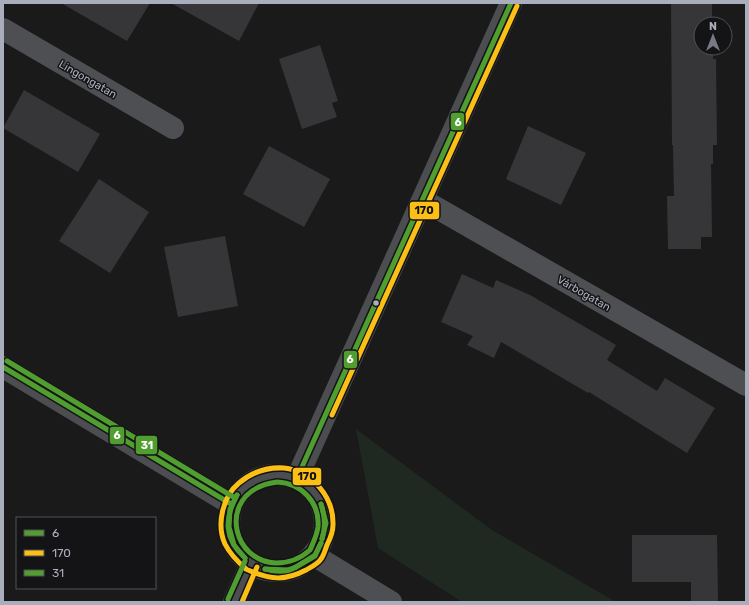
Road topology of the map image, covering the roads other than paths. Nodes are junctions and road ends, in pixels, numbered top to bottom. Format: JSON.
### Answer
{"nodes":[{"id":1,"x":512,"y":3,"type":"edge"},
{"id":2,"x":3,"y":29,"type":"edge"},
{"id":3,"x":173,"y":128,"type":"dead end"},
{"id":4,"x":423,"y":200,"type":"junction"},
{"id":5,"x":3,"y":367,"type":"edge"},
{"id":6,"x":746,"y":385,"type":"edge"},
{"id":7,"x":297,"y":478,"type":"junction"},
{"id":8,"x":231,"y":504,"type":"junction"},
{"id":9,"x":315,"y":556,"type":"junction"},
{"id":10,"x":251,"y":564,"type":"junction"},
{"id":11,"x":234,"y":602,"type":"edge"},
{"id":12,"x":391,"y":602,"type":"edge"}],
"edges":[{"from":1,"to":4,"type":"street"},
{"from":2,"to":3,"type":"street","name":"Lingongatan"},
{"from":4,"to":6,"type":"street","name":"Vårbogatan"},
{"from":4,"to":7,"type":"street"},
{"from":5,"to":8,"type":"street"},
{"from":7,"to":8,"type":"street"},
{"from":7,"to":9,"type":"street"},
{"from":8,"to":10,"type":"street"},
{"from":9,"to":10,"type":"street"},
{"from":9,"to":12,"type":"street"},
{"from":10,"to":11,"type":"street"}]}
